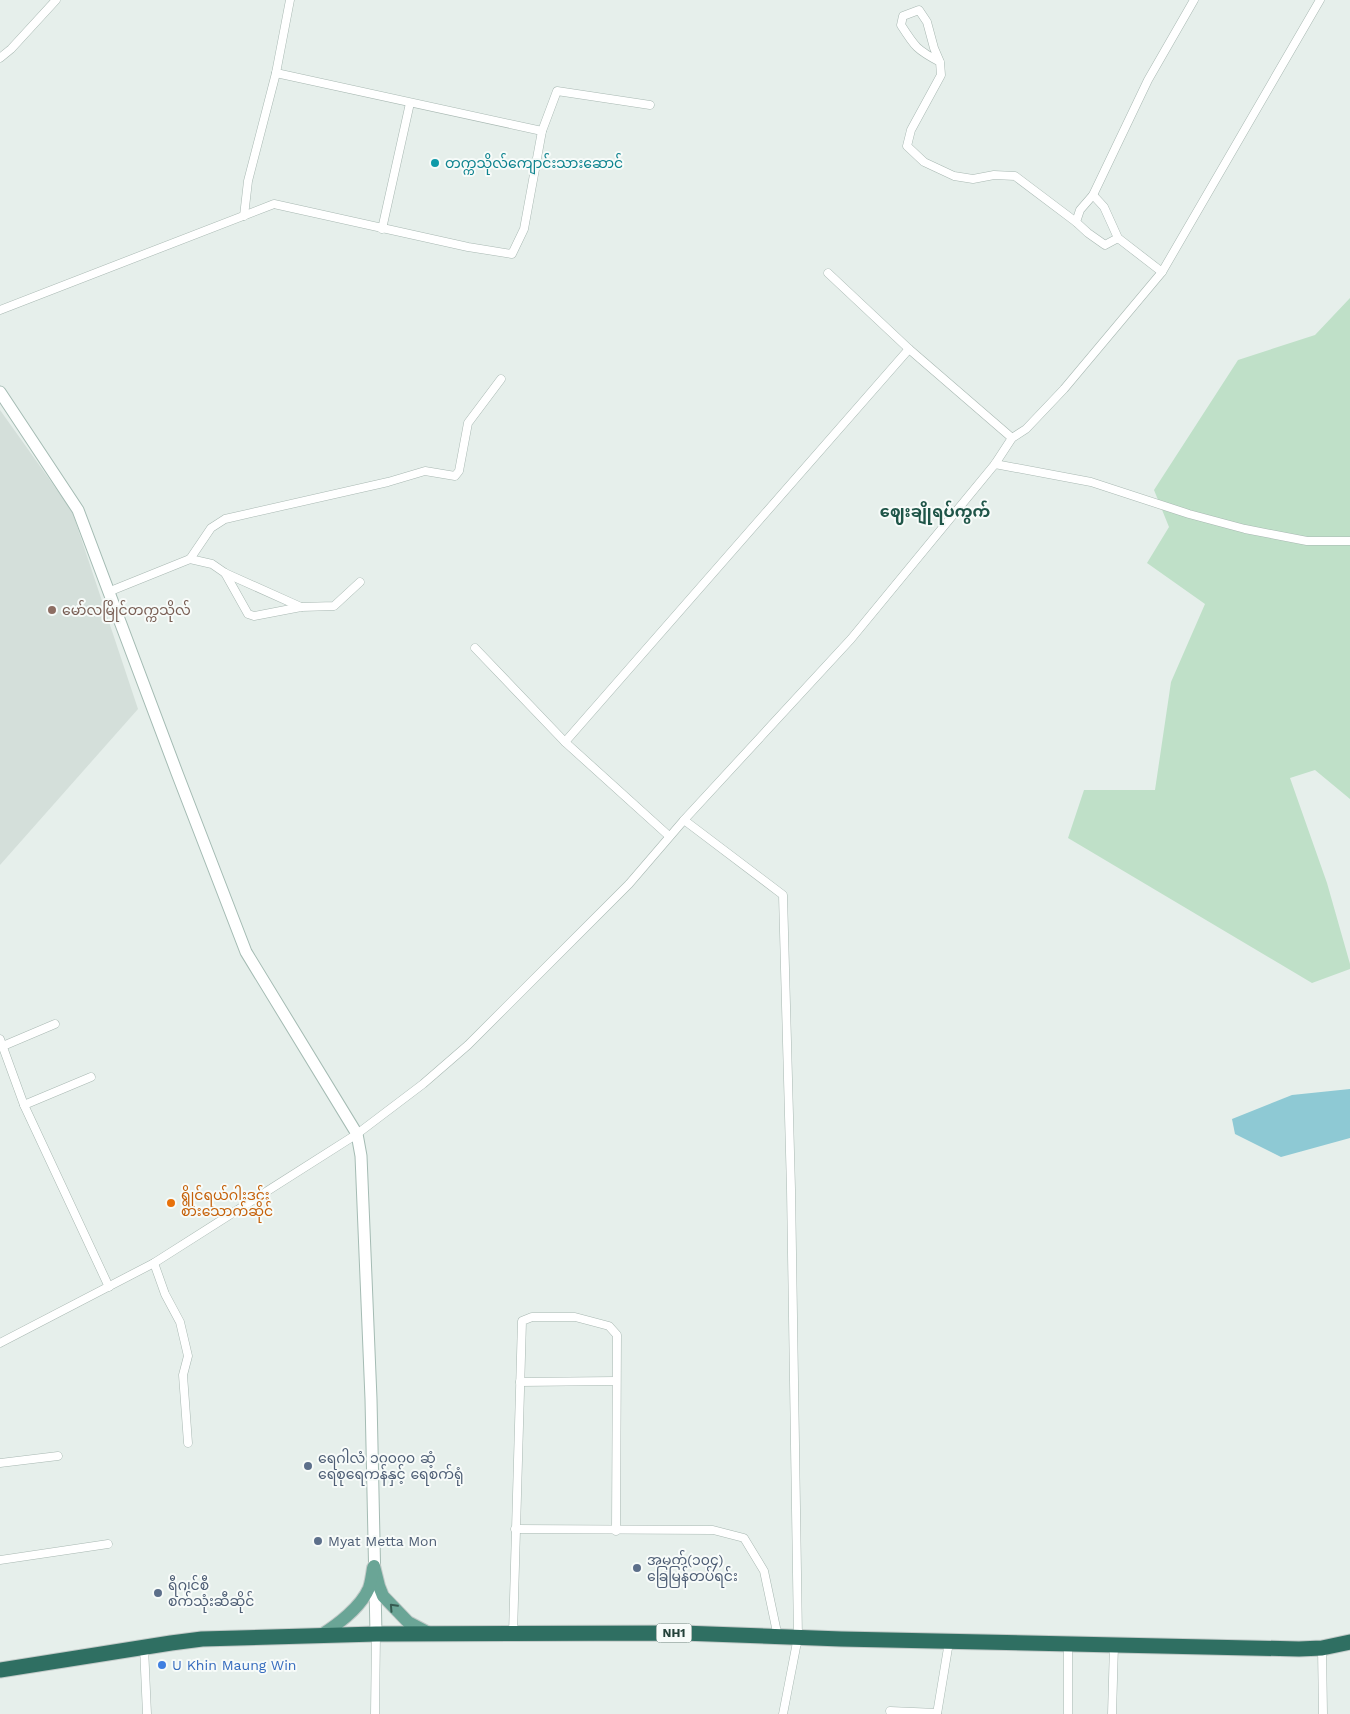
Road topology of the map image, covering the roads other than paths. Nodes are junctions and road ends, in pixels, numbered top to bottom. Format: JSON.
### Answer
{"nodes":[{"id":1,"x":56,"y":0,"type":"edge"},
{"id":2,"x":290,"y":0,"type":"edge"},
{"id":3,"x":1194,"y":0,"type":"edge"},
{"id":4,"x":1320,"y":0,"type":"edge"},
{"id":5,"x":0,"y":58,"type":"edge"},
{"id":6,"x":940,"y":62,"type":"junction"},
{"id":7,"x":276,"y":73,"type":"junction"},
{"id":8,"x":410,"y":103,"type":"junction"},
{"id":9,"x":650,"y":105,"type":"dead end"},
{"id":10,"x":542,"y":131,"type":"junction"},
{"id":11,"x":1093,"y":195,"type":"junction"},
{"id":12,"x":244,"y":216,"type":"junction"},
{"id":13,"x":1076,"y":222,"type":"junction"},
{"id":14,"x":382,"y":229,"type":"junction"},
{"id":15,"x":1118,"y":238,"type":"junction"},
{"id":16,"x":1162,"y":272,"type":"junction"},
{"id":17,"x":828,"y":273,"type":"dead end"},
{"id":18,"x":0,"y":310,"type":"edge"},
{"id":19,"x":909,"y":349,"type":"junction"},
{"id":20,"x":501,"y":379,"type":"dead end"},
{"id":21,"x":0,"y":392,"type":"edge"},
{"id":22,"x":1012,"y":438,"type":"junction"},
{"id":23,"x":995,"y":464,"type":"junction"},
{"id":24,"x":1350,"y":541,"type":"edge"},
{"id":25,"x":190,"y":559,"type":"junction"},
{"id":26,"x":225,"y":573,"type":"junction"},
{"id":27,"x":360,"y":582,"type":"dead end"},
{"id":28,"x":108,"y":592,"type":"junction"},
{"id":29,"x":302,"y":607,"type":"junction"},
{"id":30,"x":475,"y":648,"type":"dead end"},
{"id":31,"x":565,"y":742,"type":"junction"},
{"id":32,"x":684,"y":820,"type":"junction"},
{"id":33,"x":669,"y":836,"type":"junction"},
{"id":34,"x":55,"y":1024,"type":"dead end"},
{"id":35,"x":1,"y":1043,"type":"edge"},
{"id":36,"x":91,"y":1077,"type":"dead end"},
{"id":37,"x":24,"y":1105,"type":"junction"},
{"id":38,"x":357,"y":1134,"type":"junction"},
{"id":39,"x":154,"y":1263,"type":"junction"},
{"id":40,"x":110,"y":1287,"type":"junction"},
{"id":41,"x":0,"y":1343,"type":"edge"},
{"id":42,"x":616,"y":1381,"type":"junction"},
{"id":43,"x":520,"y":1382,"type":"junction"},
{"id":44,"x":188,"y":1443,"type":"dead end"},
{"id":45,"x":58,"y":1456,"type":"dead end"},
{"id":46,"x":0,"y":1463,"type":"edge"},
{"id":47,"x":515,"y":1529,"type":"junction"},
{"id":48,"x":616,"y":1531,"type":"junction"},
{"id":49,"x":108,"y":1544,"type":"dead end"},
{"id":50,"x":0,"y":1560,"type":"edge"},
{"id":51,"x":374,"y":1566,"type":"junction"},
{"id":52,"x":376,"y":1634,"type":"junction"},
{"id":53,"x":431,"y":1634,"type":"junction"},
{"id":54,"x":513,"y":1634,"type":"junction"},
{"id":55,"x":320,"y":1635,"type":"junction"},
{"id":56,"x":778,"y":1637,"type":"junction"},
{"id":57,"x":798,"y":1637,"type":"junction"},
{"id":58,"x":949,"y":1642,"type":"junction"},
{"id":59,"x":1350,"y":1642,"type":"edge"},
{"id":60,"x":1068,"y":1644,"type":"junction"},
{"id":61,"x":1114,"y":1645,"type":"junction"},
{"id":62,"x":144,"y":1647,"type":"junction"},
{"id":63,"x":1322,"y":1648,"type":"junction"},
{"id":64,"x":0,"y":1670,"type":"edge"},
{"id":65,"x":890,"y":1710,"type":"dead end"},
{"id":66,"x":147,"y":1714,"type":"edge"},
{"id":67,"x":375,"y":1714,"type":"edge"},
{"id":68,"x":783,"y":1714,"type":"edge"},
{"id":69,"x":937,"y":1714,"type":"edge"},
{"id":70,"x":1068,"y":1714,"type":"edge"},
{"id":71,"x":1112,"y":1714,"type":"edge"},
{"id":72,"x":1323,"y":1714,"type":"edge"}],
"edges":[{"from":1,"to":5,"type":"street"},
{"from":2,"to":7,"type":"street"},
{"from":3,"to":11,"type":"street"},
{"from":4,"to":16,"type":"street"},
{"from":6,"to":6,"type":"street"},
{"from":6,"to":13,"type":"street"},
{"from":7,"to":8,"type":"street"},
{"from":7,"to":12,"type":"street"},
{"from":8,"to":10,"type":"street"},
{"from":8,"to":14,"type":"street"},
{"from":9,"to":10,"type":"street"},
{"from":10,"to":14,"type":"street"},
{"from":11,"to":13,"type":"street"},
{"from":11,"to":15,"type":"street"},
{"from":12,"to":14,"type":"street"},
{"from":12,"to":18,"type":"street"},
{"from":13,"to":15,"type":"street"},
{"from":15,"to":16,"type":"street"},
{"from":16,"to":22,"type":"street"},
{"from":17,"to":19,"type":"street"},
{"from":19,"to":22,"type":"street"},
{"from":19,"to":31,"type":"street"},
{"from":20,"to":25,"type":"street"},
{"from":21,"to":28,"type":"main road"},
{"from":22,"to":23,"type":"street"},
{"from":23,"to":24,"type":"street"},
{"from":23,"to":32,"type":"street"},
{"from":25,"to":26,"type":"street"},
{"from":25,"to":28,"type":"street"},
{"from":26,"to":29,"type":"street"},
{"from":26,"to":29,"type":"street"},
{"from":27,"to":29,"type":"street"},
{"from":28,"to":38,"type":"main road"},
{"from":30,"to":31,"type":"street"},
{"from":31,"to":33,"type":"street"},
{"from":32,"to":33,"type":"street"},
{"from":32,"to":57,"type":"street"},
{"from":33,"to":38,"type":"street"},
{"from":34,"to":35,"type":"street"},
{"from":35,"to":37,"type":"street"},
{"from":36,"to":37,"type":"street"},
{"from":37,"to":40,"type":"street"},
{"from":38,"to":39,"type":"street"},
{"from":38,"to":51,"type":"main road"},
{"from":39,"to":40,"type":"street"},
{"from":39,"to":44,"type":"street"},
{"from":40,"to":41,"type":"street"},
{"from":42,"to":43,"type":"street"},
{"from":42,"to":43,"type":"street"},
{"from":42,"to":48,"type":"street"},
{"from":43,"to":47,"type":"street"},
{"from":45,"to":46,"type":"street"},
{"from":47,"to":48,"type":"street"},
{"from":47,"to":54,"type":"street"},
{"from":48,"to":56,"type":"street"},
{"from":49,"to":50,"type":"street"},
{"from":51,"to":52,"type":"main road"},
{"from":53,"to":51,"type":"main road","one_way":true},
{"from":51,"to":55,"type":"main road"},
{"from":52,"to":53,"type":"highway","number":"NH1"},
{"from":52,"to":55,"type":"highway","number":"NH1"},
{"from":52,"to":67,"type":"street"},
{"from":53,"to":54,"type":"highway","number":"NH1"},
{"from":54,"to":56,"type":"highway","number":"NH1"},
{"from":55,"to":62,"type":"highway","number":"NH1"},
{"from":56,"to":57,"type":"highway","number":"NH1"},
{"from":57,"to":58,"type":"highway","number":"NH1"},
{"from":57,"to":68,"type":"street"},
{"from":58,"to":60,"type":"highway","number":"NH1"},
{"from":58,"to":69,"type":"street"},
{"from":59,"to":63,"type":"highway","number":"NH1"},
{"from":60,"to":61,"type":"highway","number":"NH1"},
{"from":60,"to":70,"type":"street"},
{"from":61,"to":63,"type":"highway","number":"NH1"},
{"from":61,"to":71,"type":"street"},
{"from":62,"to":64,"type":"highway","number":"NH1"},
{"from":62,"to":66,"type":"street"},
{"from":63,"to":72,"type":"street"},
{"from":65,"to":69,"type":"street"}]}
